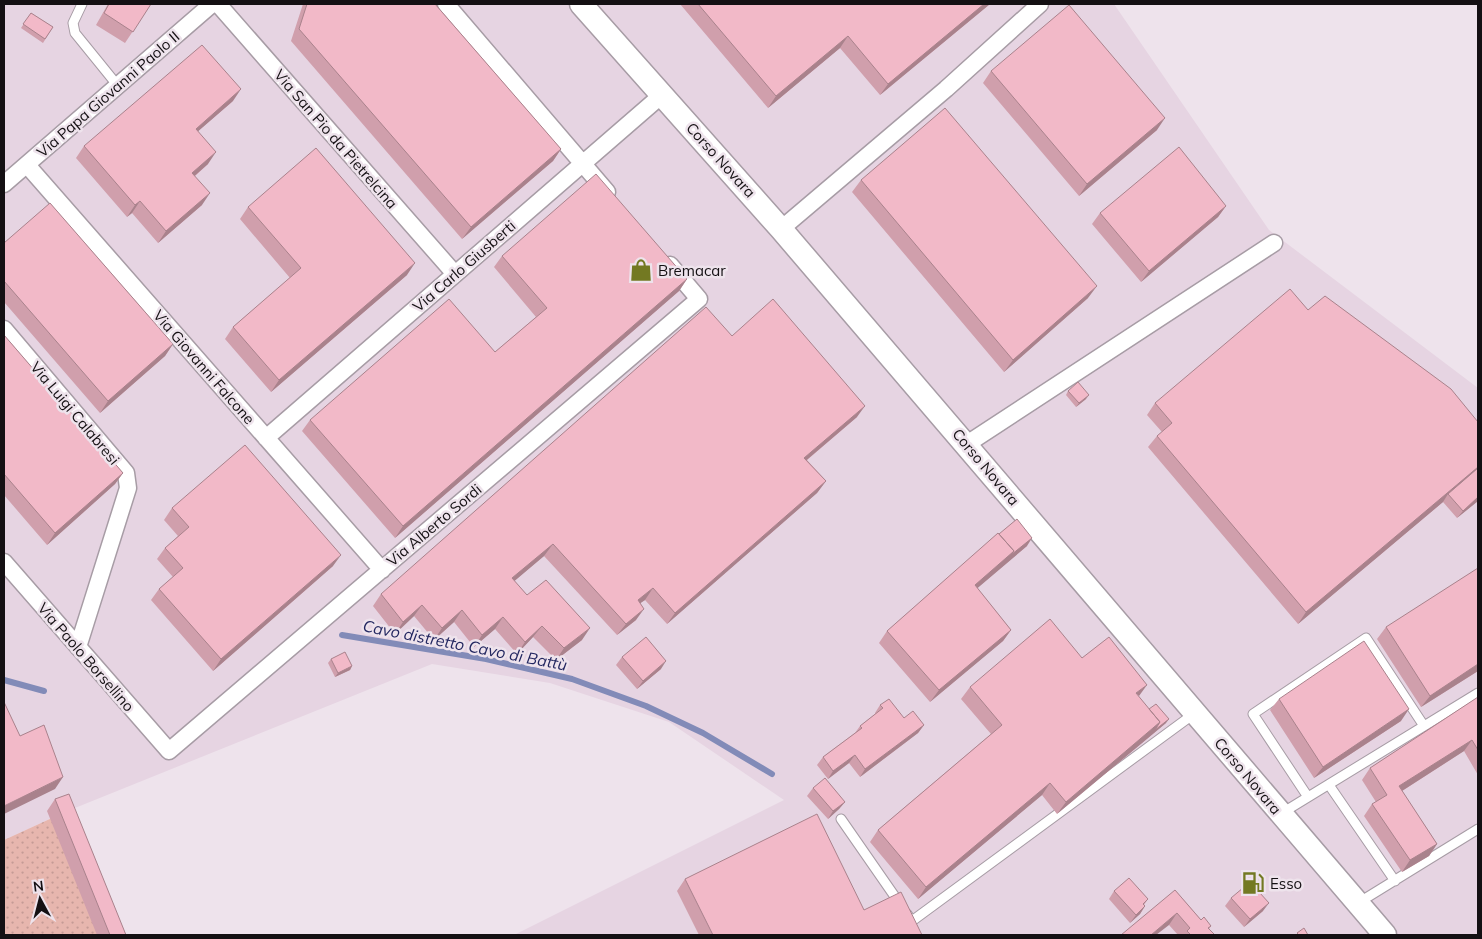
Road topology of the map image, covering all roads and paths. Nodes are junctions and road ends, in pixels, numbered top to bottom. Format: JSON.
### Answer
{"nodes":[{"id":1,"x":82,"y":4,"type":"edge"},
{"id":2,"x":212,"y":4,"type":"edge"},
{"id":3,"x":218,"y":4,"type":"edge"},
{"id":4,"x":446,"y":4,"type":"edge"},
{"id":5,"x":581,"y":4,"type":"edge"},
{"id":6,"x":1040,"y":4,"type":"edge"},
{"id":7,"x":118,"y":86,"type":"junction"},
{"id":8,"x":662,"y":94,"type":"junction"},
{"id":9,"x":583,"y":164,"type":"junction"},
{"id":10,"x":26,"y":165,"type":"junction"},
{"id":11,"x":4,"y":184,"type":"edge"},
{"id":12,"x":615,"y":201,"type":"edge"},
{"id":13,"x":781,"y":229,"type":"junction"},
{"id":14,"x":1274,"y":243,"type":"dead end"},
{"id":15,"x":660,"y":254,"type":"edge"},
{"id":16,"x":455,"y":274,"type":"junction"},
{"id":17,"x":4,"y":329,"type":"edge"},
{"id":18,"x":266,"y":438,"type":"junction"},
{"id":19,"x":967,"y":444,"type":"junction"},
{"id":20,"x":4,"y":562,"type":"edge"},
{"id":21,"x":382,"y":570,"type":"junction"},
{"id":22,"x":78,"y":647,"type":"junction"},
{"id":23,"x":1478,"y":693,"type":"edge"},
{"id":24,"x":1195,"y":712,"type":"junction"},
{"id":25,"x":1424,"y":726,"type":"junction"},
{"id":26,"x":169,"y":751,"type":"joint"},
{"id":27,"x":1329,"y":785,"type":"junction"},
{"id":28,"x":1308,"y":797,"type":"junction"},
{"id":29,"x":1280,"y":815,"type":"junction"},
{"id":30,"x":841,"y":819,"type":"dead end"},
{"id":31,"x":1478,"y":829,"type":"edge"},
{"id":32,"x":1395,"y":881,"type":"junction"},
{"id":33,"x":1358,"y":904,"type":"junction"},
{"id":34,"x":1385,"y":935,"type":"edge"}],
"edges":[{"from":1,"to":7,"type":"lane"},
{"from":2,"to":7,"type":"street","name":"Via Papa Giovanni Paolo II"},
{"from":3,"to":16,"type":"street","name":"Via San Pio da Pietrelcina"},
{"from":4,"to":9,"type":"street"},
{"from":5,"to":8,"type":"main road","name":"Corso Novara"},
{"from":6,"to":13,"type":"street"},
{"from":7,"to":10,"type":"street","name":"Via Papa Giovanni Paolo II"},
{"from":8,"to":9,"type":"street","name":"Via Carlo Giusberti"},
{"from":8,"to":13,"type":"main road","name":"Corso Novara"},
{"from":9,"to":12,"type":"street"},
{"from":9,"to":16,"type":"street","name":"Via Carlo Giusberti"},
{"from":10,"to":11,"type":"street","name":"Via Papa Giovanni Paolo II"},
{"from":10,"to":18,"type":"street","name":"Via Giovanni Falcone"},
{"from":13,"to":19,"type":"main road","name":"Corso Novara"},
{"from":14,"to":19,"type":"street"},
{"from":15,"to":21,"type":"street","name":"Via Alberto Sordi"},
{"from":16,"to":18,"type":"street","name":"Via Carlo Giusberti"},
{"from":17,"to":22,"type":"street","name":"Via Luigi Calabresi"},
{"from":18,"to":21,"type":"street","name":"Via Giovanni Falcone"},
{"from":19,"to":24,"type":"main road","name":"Corso Novara"},
{"from":20,"to":22,"type":"street","name":"Via Paolo Borsellino"},
{"from":21,"to":26,"type":"street","name":"Via Alberto Sordi"},
{"from":22,"to":26,"type":"street","name":"Via Paolo Borsellino"},
{"from":23,"to":25,"type":"lane"},
{"from":24,"to":29,"type":"main road","name":"Corso Novara"},
{"from":24,"to":30,"type":"lane"},
{"from":25,"to":27,"type":"lane"},
{"from":25,"to":28,"type":"lane"},
{"from":27,"to":28,"type":"lane"},
{"from":27,"to":32,"type":"lane"},
{"from":28,"to":29,"type":"lane"},
{"from":29,"to":33,"type":"main road","name":"Corso Novara"},
{"from":31,"to":32,"type":"lane"},
{"from":32,"to":33,"type":"lane"},
{"from":33,"to":34,"type":"main road","name":"Corso Novara"}]}
